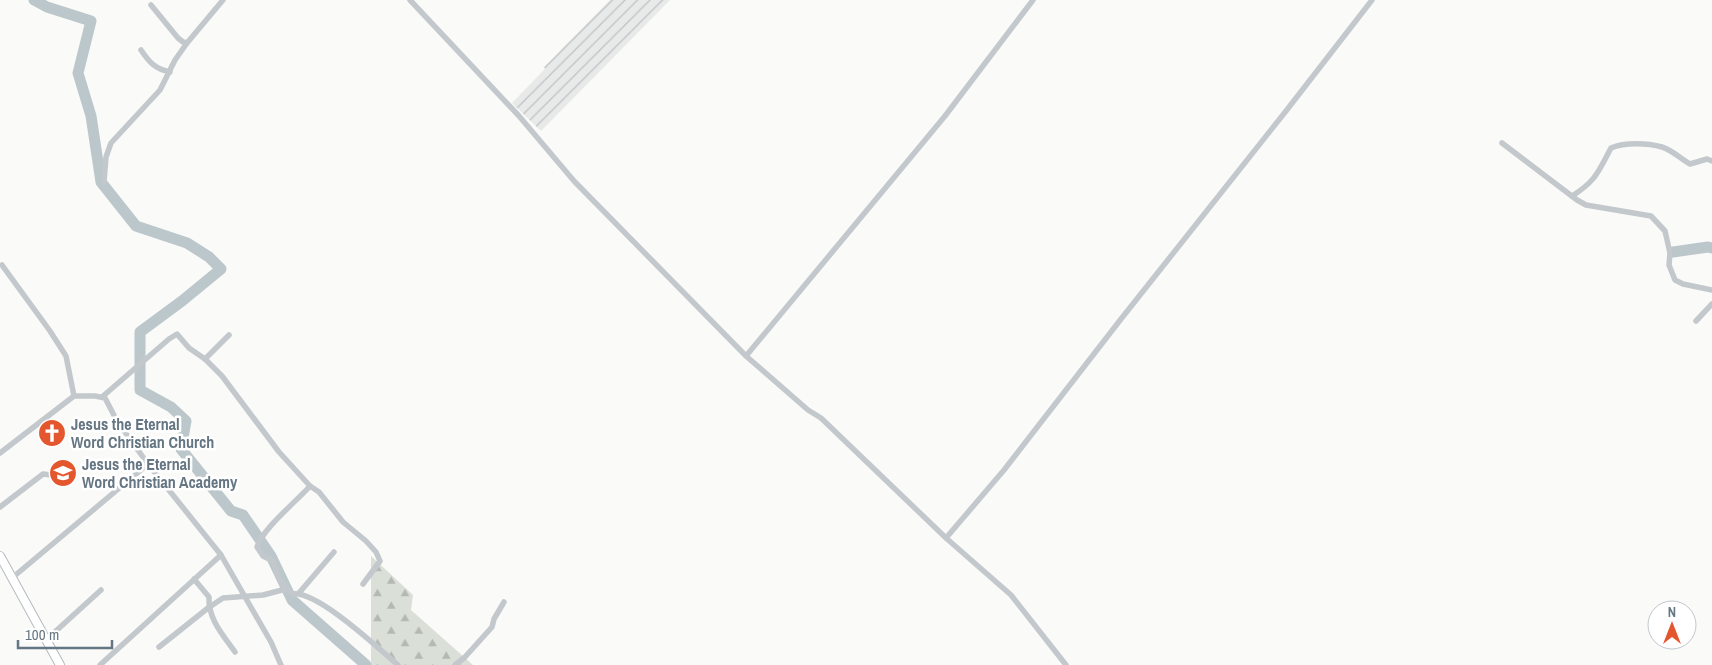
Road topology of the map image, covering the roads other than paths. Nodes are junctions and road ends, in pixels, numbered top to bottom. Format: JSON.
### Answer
{"nodes":[{"id":1,"x":224,"y":0,"type":"edge"},
{"id":2,"x":410,"y":0,"type":"edge"},
{"id":3,"x":1033,"y":0,"type":"edge"},
{"id":4,"x":1372,"y":0,"type":"edge"},
{"id":5,"x":150,"y":5,"type":"dead end"},
{"id":6,"x":187,"y":43,"type":"junction"},
{"id":7,"x":141,"y":50,"type":"dead end"},
{"id":8,"x":170,"y":72,"type":"junction"},
{"id":9,"x":1502,"y":143,"type":"dead end"},
{"id":10,"x":1712,"y":161,"type":"edge"},
{"id":11,"x":104,"y":182,"type":"dead end"},
{"id":12,"x":1572,"y":196,"type":"junction"},
{"id":13,"x":2,"y":265,"type":"dead end"},
{"id":14,"x":1712,"y":290,"type":"edge"},
{"id":15,"x":1712,"y":304,"type":"edge"},
{"id":16,"x":1696,"y":321,"type":"dead end"},
{"id":17,"x":229,"y":335,"type":"dead end"},
{"id":18,"x":746,"y":356,"type":"junction"},
{"id":19,"x":204,"y":359,"type":"junction"},
{"id":20,"x":74,"y":396,"type":"junction"},
{"id":21,"x":102,"y":397,"type":"junction"},
{"id":22,"x":0,"y":453,"type":"edge"},
{"id":23,"x":148,"y":464,"type":"junction"},
{"id":24,"x":59,"y":484,"type":"dead end"},
{"id":25,"x":310,"y":486,"type":"junction"},
{"id":26,"x":0,"y":507,"type":"edge"},
{"id":27,"x":946,"y":538,"type":"junction"},
{"id":28,"x":334,"y":552,"type":"dead end"},
{"id":29,"x":221,"y":555,"type":"junction"},
{"id":30,"x":0,"y":556,"type":"edge"},
{"id":31,"x":12,"y":578,"type":"junction"},
{"id":32,"x":194,"y":579,"type":"junction"},
{"id":33,"x":362,"y":584,"type":"dead end"},
{"id":34,"x":286,"y":589,"type":"junction"},
{"id":35,"x":101,"y":590,"type":"dead end"},
{"id":36,"x":295,"y":594,"type":"junction"},
{"id":37,"x":244,"y":596,"type":"junction"},
{"id":38,"x":504,"y":602,"type":"dead end"},
{"id":39,"x":208,"y":608,"type":"junction"},
{"id":40,"x":46,"y":640,"type":"junction"},
{"id":41,"x":159,"y":647,"type":"dead end"},
{"id":42,"x":235,"y":652,"type":"dead end"},
{"id":43,"x":60,"y":665,"type":"edge"},
{"id":44,"x":100,"y":665,"type":"edge"},
{"id":45,"x":281,"y":665,"type":"edge"},
{"id":46,"x":398,"y":665,"type":"edge"},
{"id":47,"x":455,"y":665,"type":"edge"},
{"id":48,"x":1066,"y":665,"type":"edge"}],
"edges":[{"from":1,"to":6,"type":"street"},
{"from":2,"to":18,"type":"street"},
{"from":3,"to":18,"type":"street"},
{"from":4,"to":27,"type":"street"},
{"from":5,"to":6,"type":"street"},
{"from":6,"to":8,"type":"street"},
{"from":7,"to":8,"type":"street"},
{"from":8,"to":11,"type":"street"},
{"from":9,"to":12,"type":"street"},
{"from":10,"to":12,"type":"street"},
{"from":12,"to":14,"type":"street"},
{"from":13,"to":20,"type":"street"},
{"from":15,"to":16,"type":"street"},
{"from":17,"to":19,"type":"street"},
{"from":18,"to":27,"type":"street"},
{"from":19,"to":21,"type":"street"},
{"from":19,"to":25,"type":"street"},
{"from":20,"to":21,"type":"street"},
{"from":20,"to":22,"type":"street"},
{"from":21,"to":23,"type":"street"},
{"from":23,"to":29,"type":"street"},
{"from":23,"to":31,"type":"street"},
{"from":24,"to":26,"type":"street"},
{"from":25,"to":33,"type":"street"},
{"from":25,"to":34,"type":"street"},
{"from":27,"to":48,"type":"street"},
{"from":28,"to":36,"type":"street"},
{"from":29,"to":32,"type":"street"},
{"from":29,"to":37,"type":"street"},
{"from":30,"to":31,"type":"main road"},
{"from":31,"to":40,"type":"main road"},
{"from":32,"to":39,"type":"street"},
{"from":32,"to":44,"type":"street"},
{"from":34,"to":36,"type":"street"},
{"from":34,"to":37,"type":"street"},
{"from":35,"to":40,"type":"street"},
{"from":36,"to":46,"type":"street"},
{"from":37,"to":39,"type":"street"},
{"from":37,"to":45,"type":"street"},
{"from":38,"to":47,"type":"street"},
{"from":39,"to":41,"type":"street"},
{"from":39,"to":42,"type":"street"},
{"from":40,"to":43,"type":"main road"}]}
